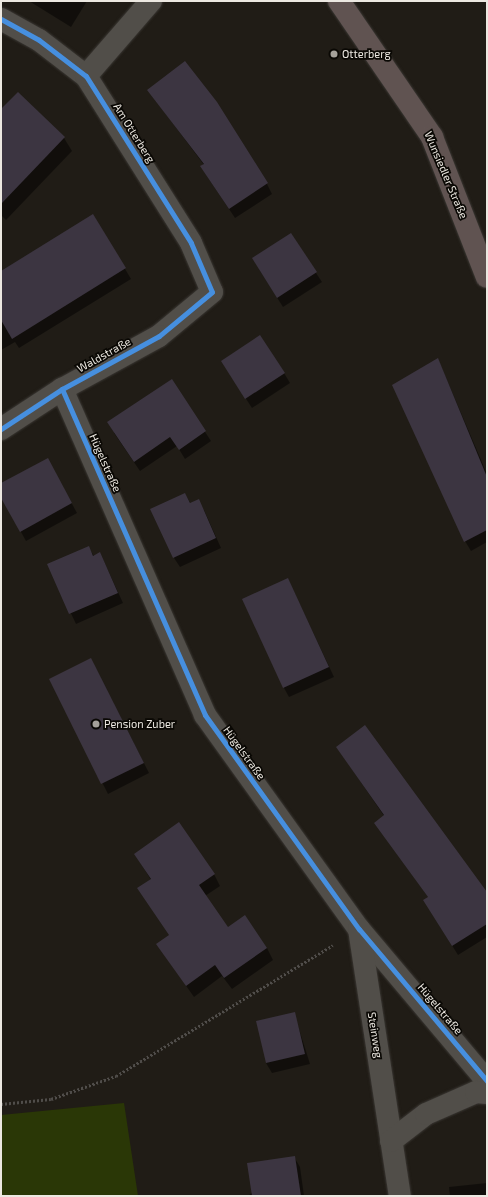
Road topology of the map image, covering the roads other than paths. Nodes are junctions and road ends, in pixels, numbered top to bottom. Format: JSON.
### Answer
{"nodes":[{"id":1,"x":151,"y":1,"type":"edge"},
{"id":2,"x":338,"y":1,"type":"edge"},
{"id":3,"x":1,"y":19,"type":"edge"},
{"id":4,"x":86,"y":76,"type":"junction"},
{"id":5,"x":487,"y":277,"type":"edge"},
{"id":6,"x":212,"y":292,"type":"joint"},
{"id":7,"x":62,"y":389,"type":"junction"},
{"id":8,"x":1,"y":429,"type":"edge"},
{"id":9,"x":359,"y":929,"type":"junction"},
{"id":10,"x":487,"y":1081,"type":"edge"},
{"id":11,"x":487,"y":1093,"type":"edge"},
{"id":12,"x":391,"y":1141,"type":"junction"},
{"id":13,"x":400,"y":1196,"type":"edge"}],
"edges":[{"from":1,"to":4,"type":"street"},
{"from":2,"to":5,"type":"main road","name":"Wunsiedler Straße"},
{"from":3,"to":4,"type":"street","name":"Am Otterberg"},
{"from":4,"to":6,"type":"street","name":"Am Otterberg"},
{"from":6,"to":7,"type":"street","name":"Waldstraße"},
{"from":7,"to":8,"type":"street","name":"Waldstraße"},
{"from":7,"to":9,"type":"street","name":"Hügelstraße"},
{"from":9,"to":10,"type":"street","name":"Hügelstraße"},
{"from":9,"to":12,"type":"street","name":"Steinweg"},
{"from":11,"to":12,"type":"street"},
{"from":12,"to":13,"type":"street","name":"Steinweg"}]}
